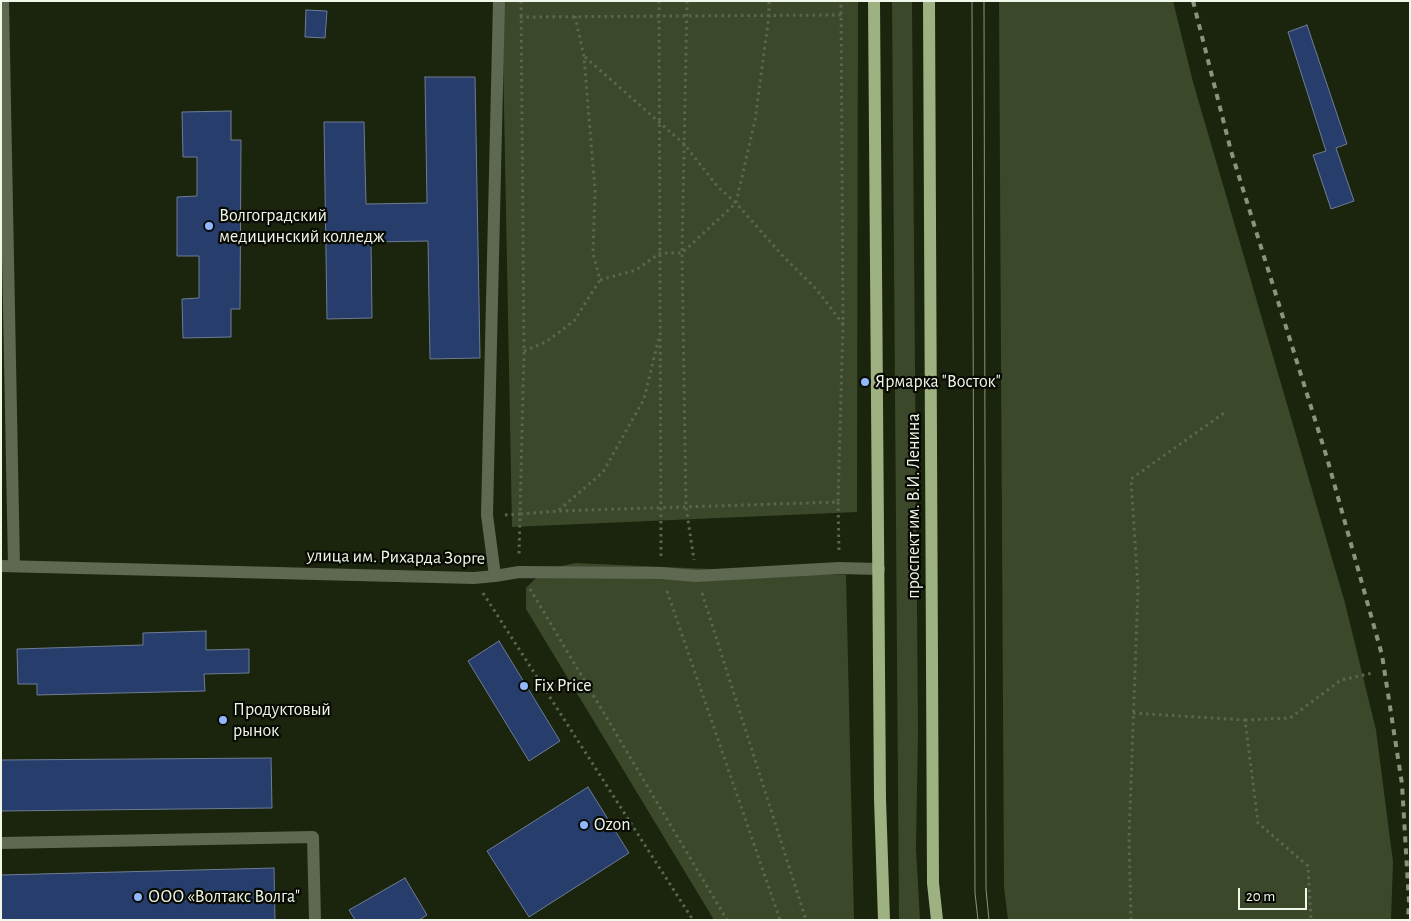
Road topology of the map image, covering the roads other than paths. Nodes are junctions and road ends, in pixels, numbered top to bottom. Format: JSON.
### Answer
{"nodes":[{"id":1,"x":4,"y":1,"type":"edge"},
{"id":2,"x":500,"y":1,"type":"edge"},
{"id":3,"x":874,"y":1,"type":"edge"},
{"id":4,"x":929,"y":1,"type":"edge"},
{"id":5,"x":8,"y":566,"type":"edge"},
{"id":6,"x":879,"y":569,"type":"junction"},
{"id":7,"x":495,"y":576,"type":"junction"},
{"id":8,"x":1,"y":843,"type":"edge"},
{"id":9,"x":315,"y":920,"type":"edge"},
{"id":10,"x":884,"y":920,"type":"edge"},
{"id":11,"x":937,"y":920,"type":"edge"}],
"edges":[{"from":1,"to":5,"type":"street"},
{"from":2,"to":7,"type":"street"},
{"from":3,"to":6,"type":"main road","name":"проспект им. В.И. Ленина"},
{"from":4,"to":11,"type":"main road","name":"проспект им. В.И. Ленина"},
{"from":5,"to":7,"type":"street","name":"улица им. Рихарда Зорге"},
{"from":6,"to":7,"type":"street","name":"улица им. Рихарда Зорге"},
{"from":6,"to":10,"type":"main road","name":"проспект им. В.И. Ленина"},
{"from":8,"to":9,"type":"street"}]}
